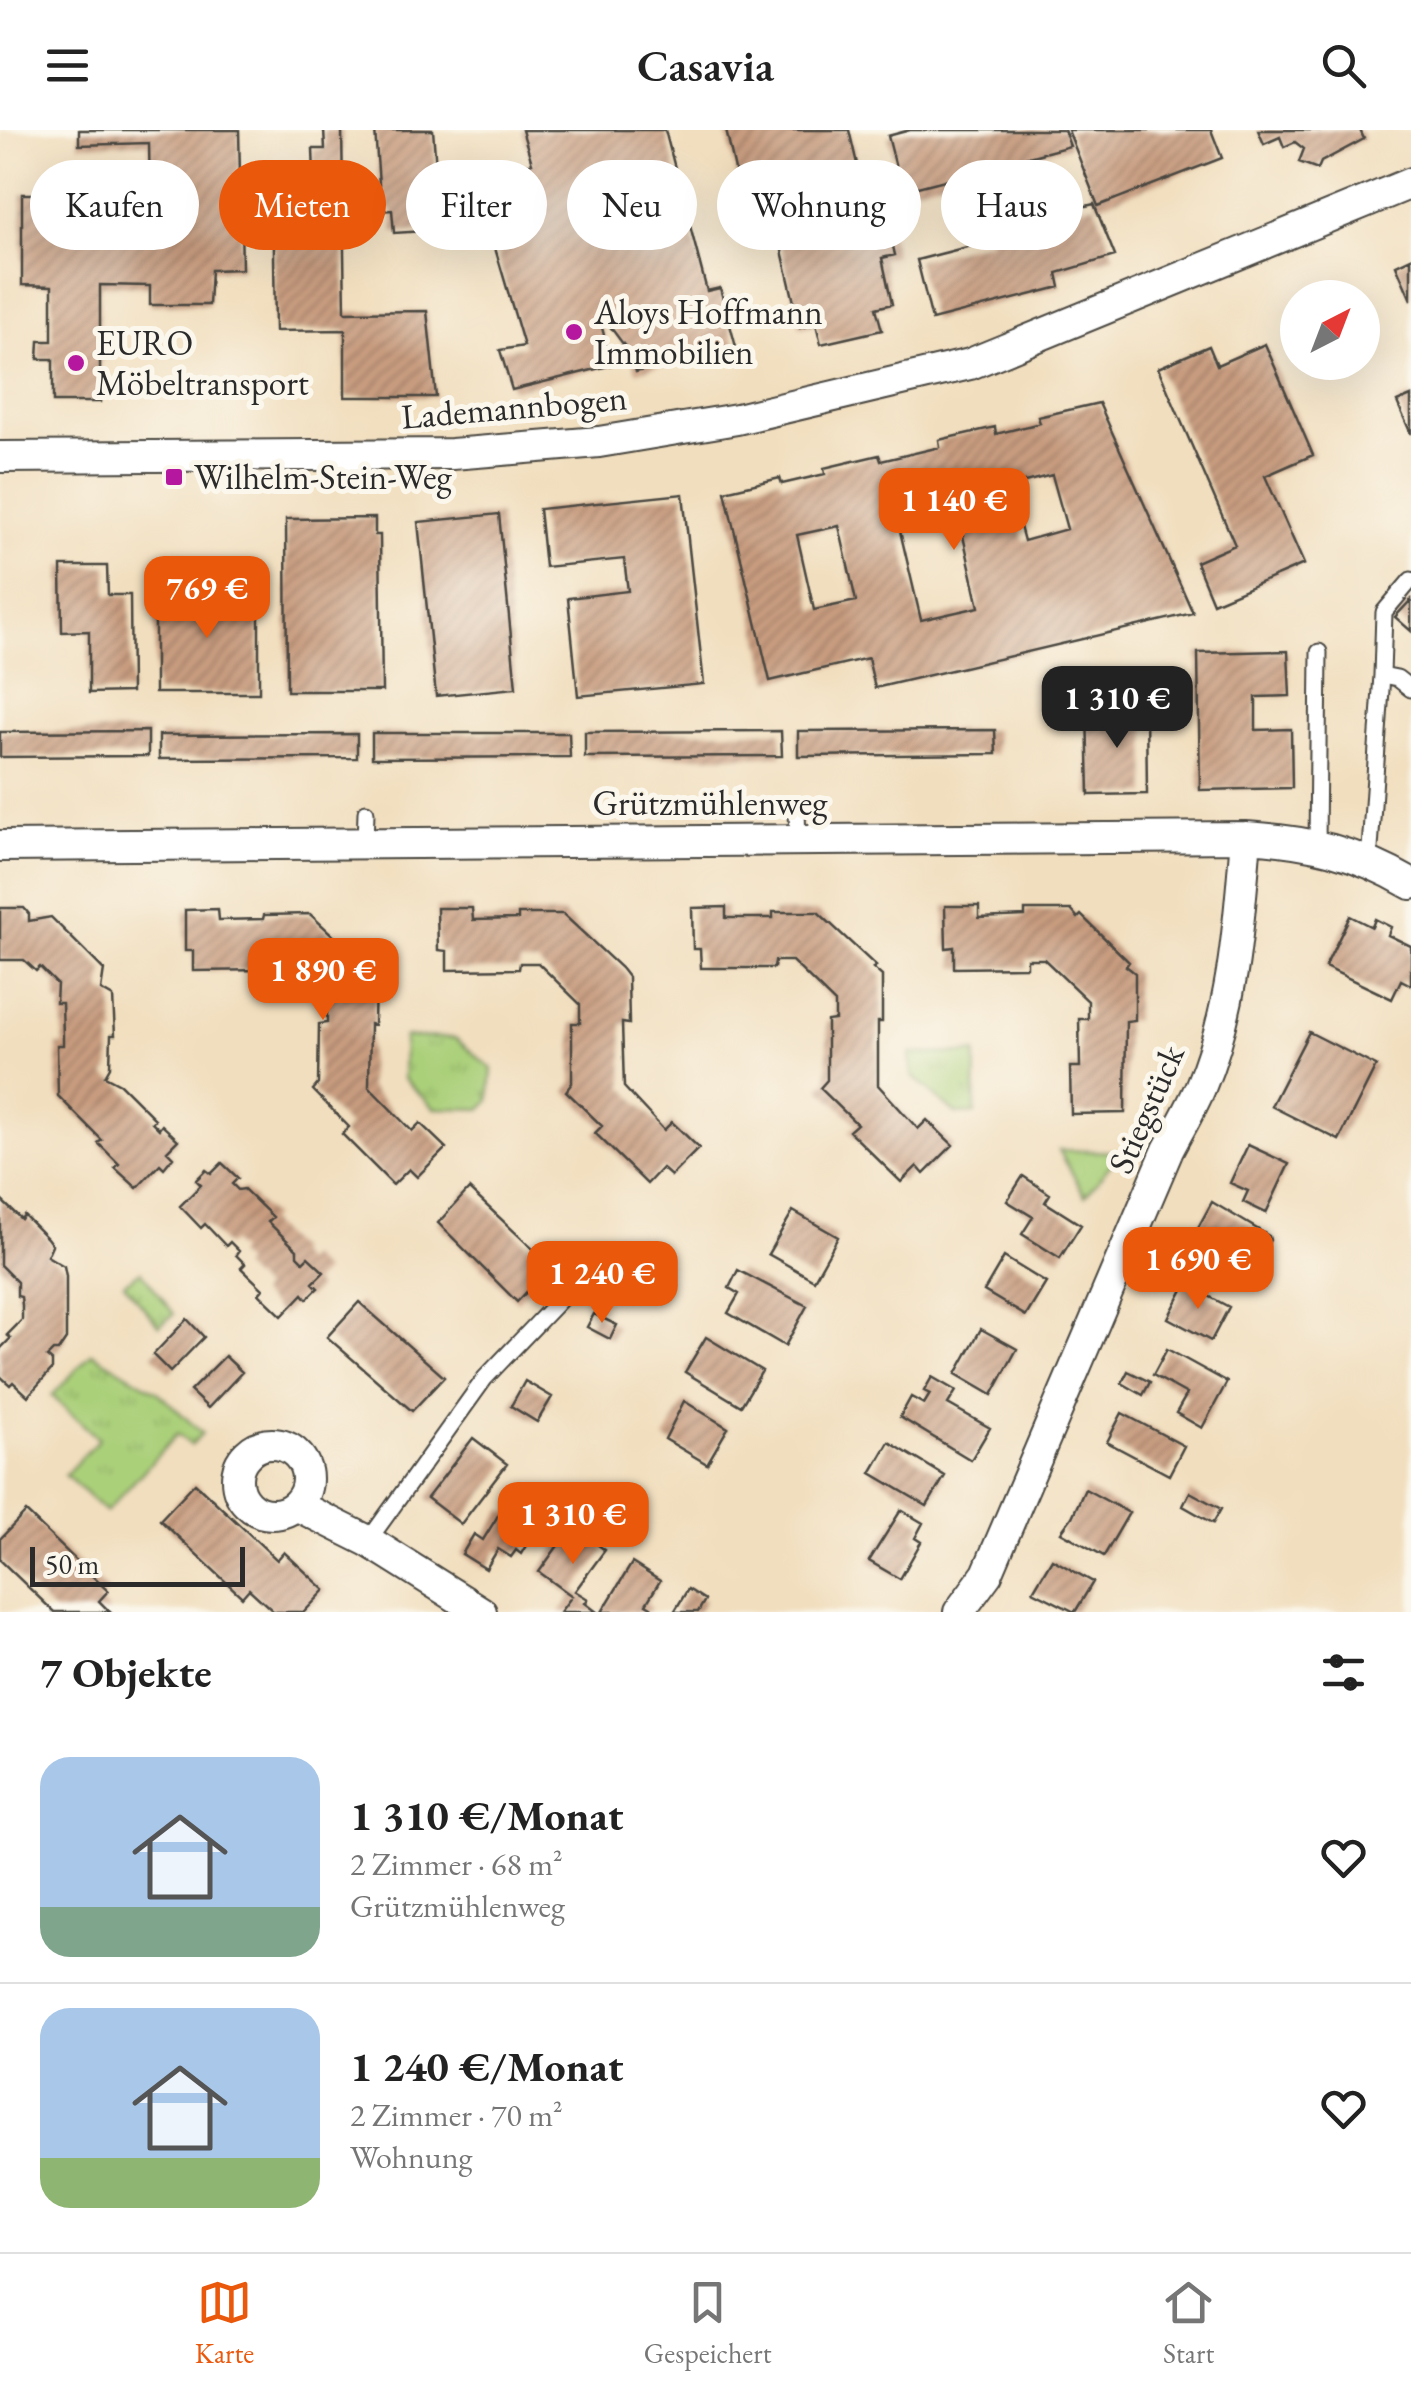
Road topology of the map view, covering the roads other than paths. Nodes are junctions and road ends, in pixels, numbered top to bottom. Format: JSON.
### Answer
{"nodes":[{"id":1,"x":1411,"y":183,"type":"edge"},
{"id":2,"x":0,"y":456,"type":"edge"},
{"id":3,"x":1411,"y":580,"type":"edge"},
{"id":4,"x":1320,"y":652,"type":"dead end"},
{"id":5,"x":1382,"y":675,"type":"junction"},
{"id":6,"x":1411,"y":689,"type":"edge"},
{"id":7,"x":366,"y":812,"type":"dead end"},
{"id":8,"x":1246,"y":837,"type":"junction"},
{"id":9,"x":365,"y":843,"type":"junction"},
{"id":10,"x":1317,"y":845,"type":"junction"},
{"id":11,"x":0,"y":846,"type":"edge"},
{"id":12,"x":1369,"y":864,"type":"junction"},
{"id":13,"x":1411,"y":884,"type":"edge"},
{"id":14,"x":596,"y":1263,"type":"dead end"},
{"id":15,"x":296,"y":1505,"type":"dead end"},
{"id":16,"x":368,"y":1541,"type":"junction"},
{"id":17,"x":480,"y":1612,"type":"edge"},
{"id":18,"x":960,"y":1612,"type":"edge"}],
"edges":[{"from":1,"to":2,"type":"street","name":"Lademannbogen"},
{"from":3,"to":5,"type":"lane"},
{"from":4,"to":10,"type":"lane"},
{"from":5,"to":6,"type":"lane"},
{"from":5,"to":12,"type":"lane"},
{"from":7,"to":9,"type":"lane"},
{"from":8,"to":9,"type":"street","name":"Grützmühlenweg"},
{"from":8,"to":10,"type":"street","name":"Grützmühlenweg"},
{"from":8,"to":18,"type":"street","name":"Stiegstück"},
{"from":9,"to":11,"type":"street","name":"Grützmühlenweg"},
{"from":10,"to":12,"type":"street","name":"Grützmühlenweg"},
{"from":12,"to":13,"type":"street","name":"Grützmühlenweg"},
{"from":14,"to":16,"type":"lane"},
{"from":15,"to":16,"type":"street"},
{"from":16,"to":17,"type":"street"}]}
